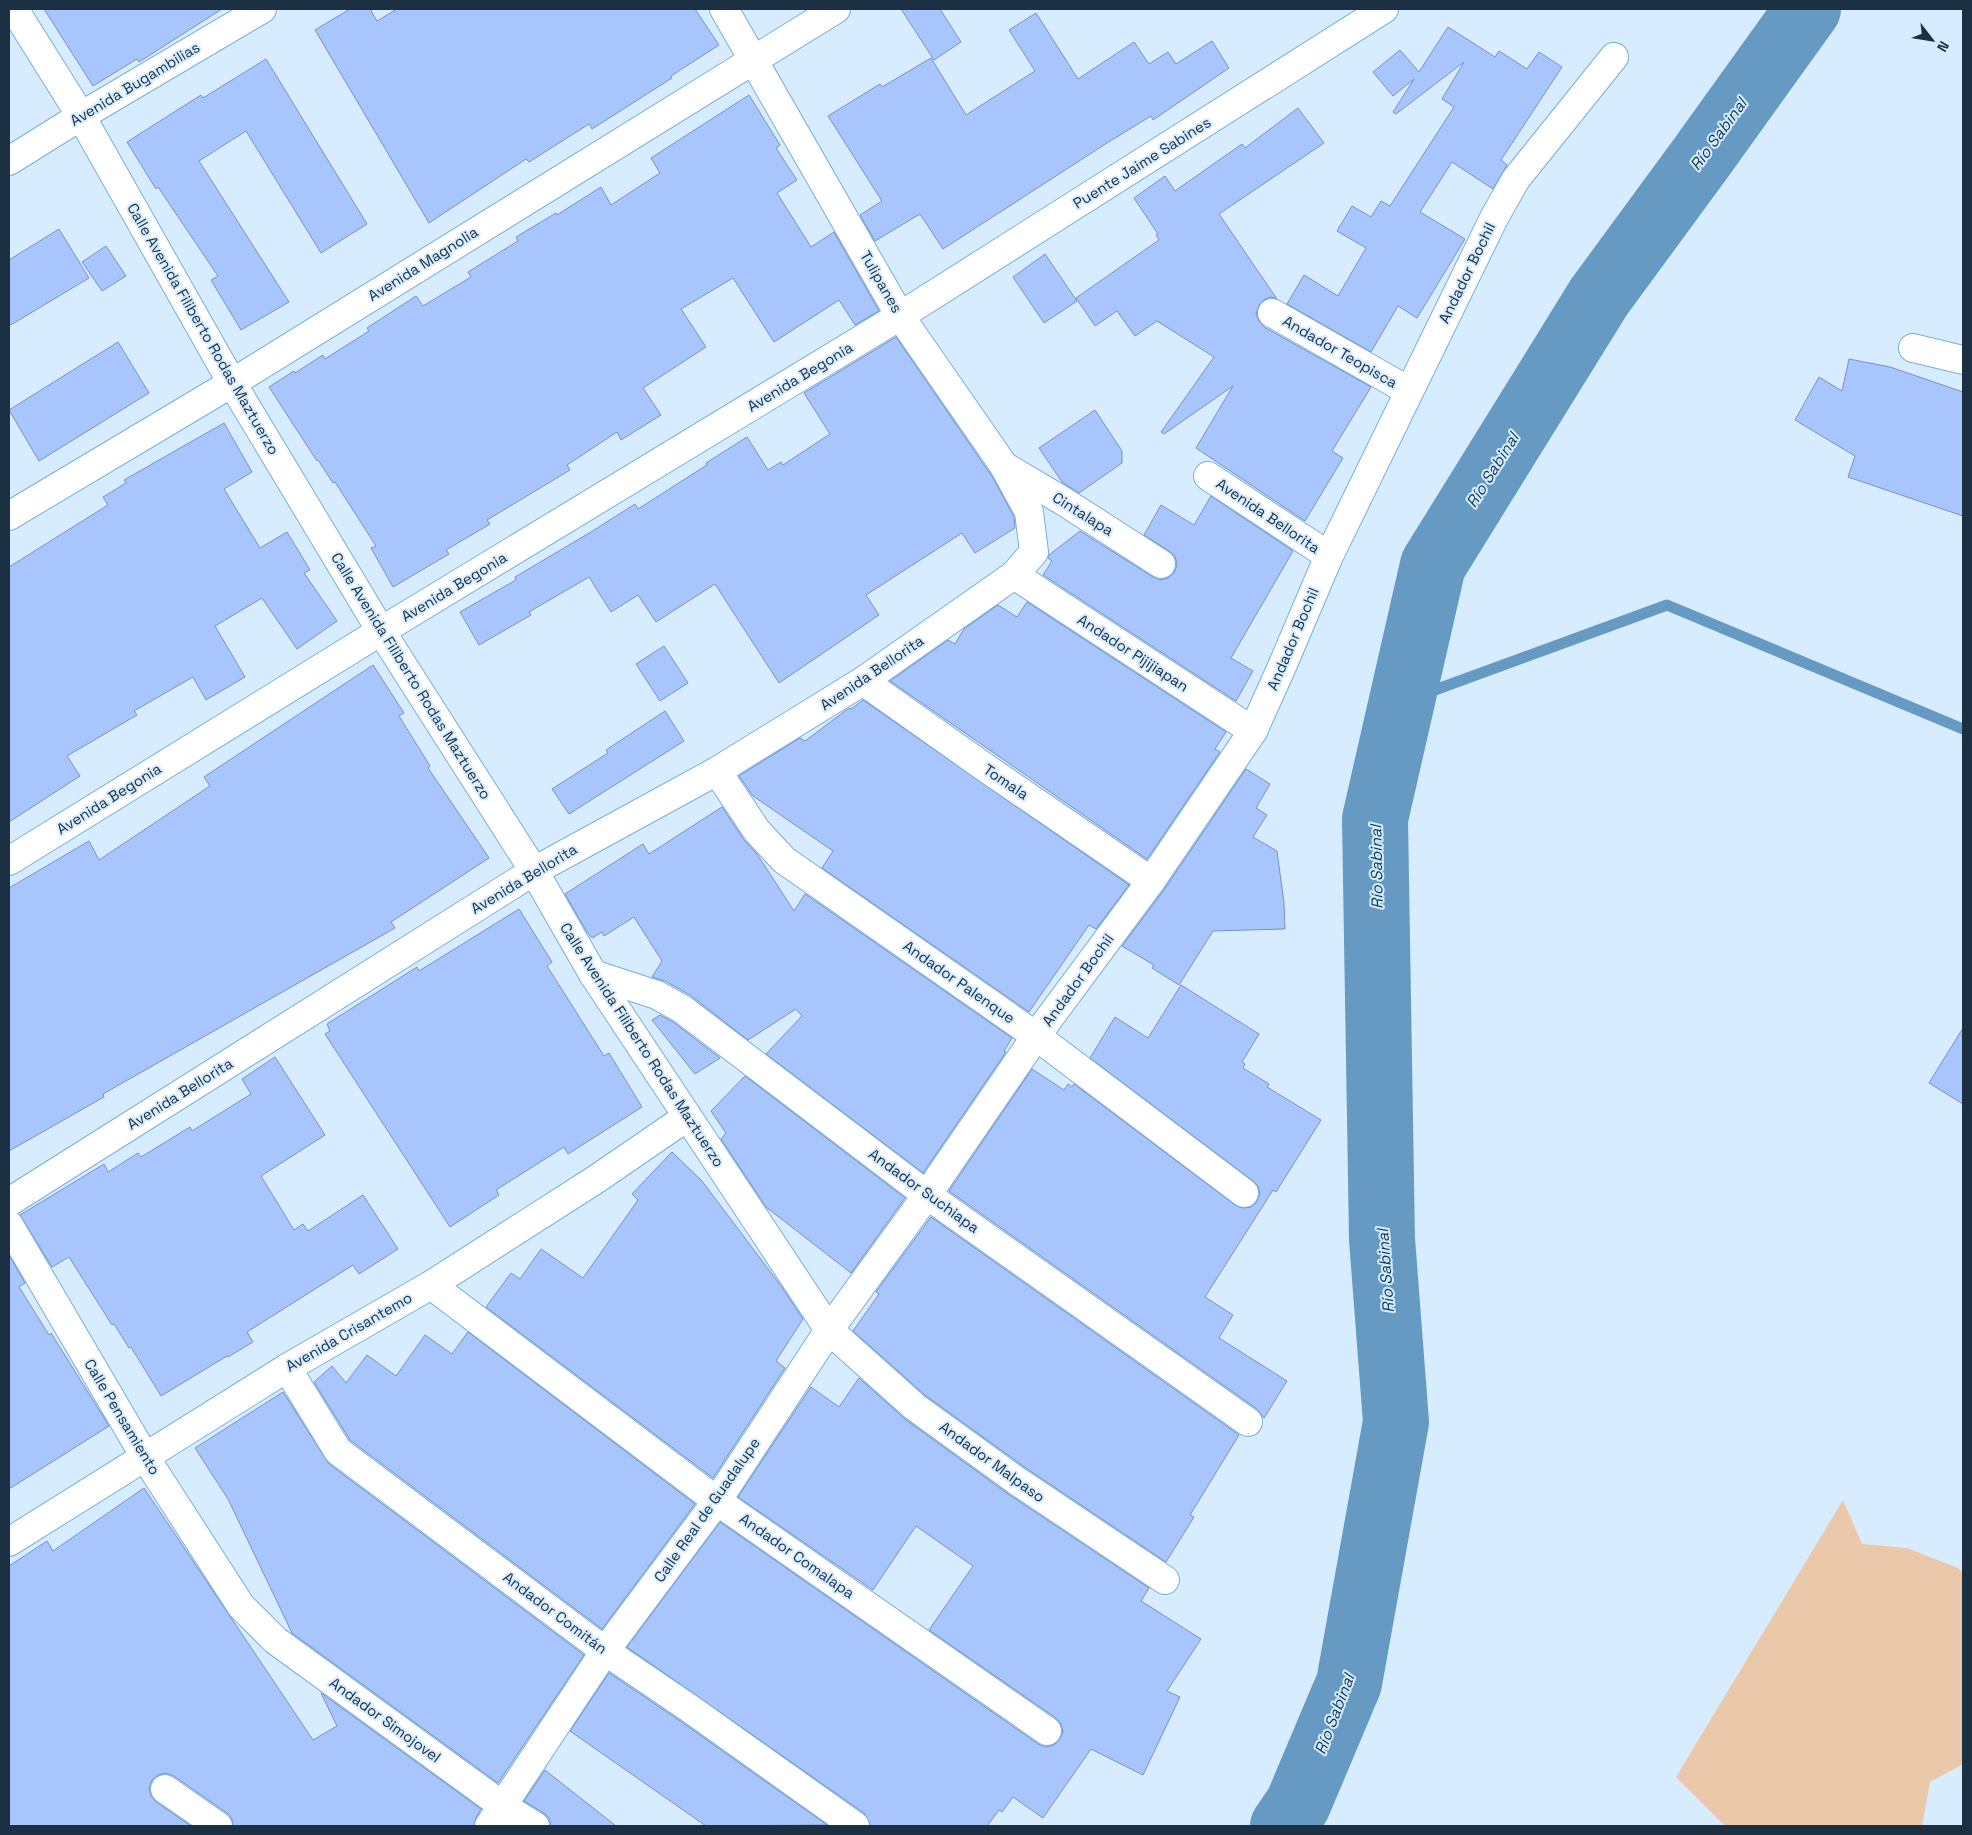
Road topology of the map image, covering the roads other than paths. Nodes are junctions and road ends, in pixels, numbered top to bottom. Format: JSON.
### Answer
{"nodes":[{"id":1,"x":14,"y":9,"type":"edge"},
{"id":2,"x":262,"y":9,"type":"edge"},
{"id":3,"x":724,"y":9,"type":"edge"},
{"id":4,"x":836,"y":9,"type":"edge"},
{"id":5,"x":1384,"y":9,"type":"edge"},
{"id":6,"x":1614,"y":57,"type":"dead end"},
{"id":7,"x":754,"y":58,"type":"junction"},
{"id":8,"x":81,"y":116,"type":"junction"},
{"id":9,"x":9,"y":161,"type":"edge"},
{"id":10,"x":1272,"y":313,"type":"dead end"},
{"id":11,"x":900,"y":316,"type":"junction"},
{"id":12,"x":1913,"y":348,"type":"dead end"},
{"id":13,"x":1963,"y":360,"type":"edge"},
{"id":14,"x":232,"y":383,"type":"junction"},
{"id":15,"x":1409,"y":391,"type":"junction"},
{"id":16,"x":1004,"y":466,"type":"junction"},
{"id":17,"x":1208,"y":476,"type":"dead end"},
{"id":18,"x":9,"y":516,"type":"edge"},
{"id":19,"x":1034,"y":552,"type":"joint"},
{"id":20,"x":1328,"y":556,"type":"junction"},
{"id":21,"x":1161,"y":564,"type":"dead end"},
{"id":22,"x":1014,"y":575,"type":"junction"},
{"id":23,"x":381,"y":632,"type":"junction"},
{"id":24,"x":863,"y":681,"type":"junction"},
{"id":25,"x":1253,"y":731,"type":"junction"},
{"id":26,"x":717,"y":771,"type":"junction"},
{"id":27,"x":9,"y":861,"type":"edge"},
{"id":28,"x":534,"y":870,"type":"junction"},
{"id":29,"x":1151,"y":881,"type":"junction"},
{"id":30,"x":593,"y":974,"type":"junction"},
{"id":31,"x":1036,"y":1036,"type":"junction"},
{"id":32,"x":687,"y":1117,"type":"junction"},
{"id":33,"x":1244,"y":1193,"type":"dead end"},
{"id":34,"x":928,"y":1195,"type":"junction"},
{"id":35,"x":9,"y":1202,"type":"edge"},
{"id":36,"x":9,"y":1225,"type":"edge"},
{"id":37,"x":431,"y":1285,"type":"junction"},
{"id":38,"x":829,"y":1330,"type":"junction"},
{"id":39,"x":287,"y":1368,"type":"junction"},
{"id":40,"x":1248,"y":1422,"type":"dead end"},
{"id":41,"x":145,"y":1457,"type":"junction"},
{"id":42,"x":717,"y":1501,"type":"junction"},
{"id":43,"x":9,"y":1542,"type":"edge"},
{"id":44,"x":1165,"y":1580,"type":"dead end"},
{"id":45,"x":240,"y":1606,"type":"joint"},
{"id":46,"x":606,"y":1651,"type":"junction"},
{"id":47,"x":1047,"y":1731,"type":"dead end"},
{"id":48,"x":165,"y":1789,"type":"dead end"},
{"id":49,"x":496,"y":1816,"type":"edge"},
{"id":50,"x":218,"y":1826,"type":"edge"},
{"id":51,"x":535,"y":1826,"type":"edge"},
{"id":52,"x":855,"y":1826,"type":"edge"}],
"edges":[{"from":1,"to":8,"type":"street","name":"Calle Avenida Filiberto Rodas Maztuerzo"},
{"from":2,"to":8,"type":"street","name":"Avenida Bugambilias"},
{"from":3,"to":7,"type":"street","name":"Tulipanes"},
{"from":4,"to":7,"type":"street","name":"Avenida Magnolia"},
{"from":5,"to":11,"type":"street","name":"Puente Jaime Sabines"},
{"from":6,"to":15,"type":"street","name":"Andador Bochil"},
{"from":7,"to":11,"type":"street","name":"Tulipanes"},
{"from":7,"to":14,"type":"street","name":"Avenida Magnolia"},
{"from":8,"to":9,"type":"street","name":"Avenida Bugambilias"},
{"from":8,"to":14,"type":"street","name":"Calle Avenida Filiberto Rodas Maztuerzo"},
{"from":10,"to":15,"type":"street","name":"Andador Teopisca"},
{"from":11,"to":16,"type":"street","name":"Tulipanes"},
{"from":11,"to":23,"type":"street","name":"Avenida Begonia"},
{"from":12,"to":13,"type":"street"},
{"from":14,"to":18,"type":"street","name":"Avenida Magnolia"},
{"from":14,"to":23,"type":"street","name":"Calle Avenida Filiberto Rodas Maztuerzo"},
{"from":15,"to":20,"type":"street","name":"Andador Bochil"},
{"from":16,"to":19,"type":"street","name":"Tulipanes"},
{"from":16,"to":21,"type":"street","name":"Cintalapa"},
{"from":17,"to":20,"type":"street","name":"Avenida Bellorita"},
{"from":19,"to":22,"type":"street","name":"Avenida Bellorita"},
{"from":20,"to":25,"type":"street","name":"Andador Bochil"},
{"from":22,"to":24,"type":"street","name":"Avenida Bellorita"},
{"from":22,"to":25,"type":"street","name":"Andador Pijijiapan"},
{"from":23,"to":27,"type":"street","name":"Avenida Begonia"},
{"from":23,"to":28,"type":"street","name":"Calle Avenida Filiberto Rodas Maztuerzo"},
{"from":24,"to":26,"type":"street","name":"Avenida Bellorita"},
{"from":24,"to":29,"type":"street","name":"Tomala"},
{"from":25,"to":29,"type":"street","name":"Andador Bochil"},
{"from":26,"to":28,"type":"street","name":"Avenida Bellorita"},
{"from":26,"to":31,"type":"street","name":"Andador Palenque"},
{"from":28,"to":30,"type":"street","name":"Calle Avenida Filiberto Rodas Maztuerzo"},
{"from":28,"to":35,"type":"street","name":"Avenida Bellorita"},
{"from":29,"to":31,"type":"street","name":"Andador Bochil"},
{"from":30,"to":32,"type":"street","name":"Calle Avenida Filiberto Rodas Maztuerzo"},
{"from":30,"to":34,"type":"street","name":"Andador Suchiapa"},
{"from":31,"to":33,"type":"street","name":"Andador Palenque"},
{"from":31,"to":34,"type":"street","name":"Andador Bochil"},
{"from":32,"to":37,"type":"street","name":"Avenida Crisantemo"},
{"from":32,"to":38,"type":"street","name":"Calle Avenida Filiberto Rodas Maztuerzo"},
{"from":34,"to":38,"type":"street","name":"Calle Real de Guadalupe"},
{"from":34,"to":40,"type":"street","name":"Andador Suchiapa"},
{"from":36,"to":41,"type":"street","name":"Calle Pensamiento"},
{"from":37,"to":39,"type":"street","name":"Avenida Crisantemo"},
{"from":37,"to":42,"type":"street","name":"Andador Comalapa"},
{"from":38,"to":42,"type":"street","name":"Calle Real de Guadalupe"},
{"from":38,"to":44,"type":"street","name":"Andador Malpaso"},
{"from":39,"to":41,"type":"street","name":"Avenida Crisantemo"},
{"from":39,"to":46,"type":"street","name":"Andador Comitán"},
{"from":41,"to":43,"type":"street","name":"Avenida Crisantemo"},
{"from":41,"to":45,"type":"street","name":"Calle Pensamiento"},
{"from":42,"to":46,"type":"street","name":"Calle Real de Guadalupe"},
{"from":42,"to":47,"type":"street","name":"Andador Comalapa"},
{"from":45,"to":49,"type":"street","name":"Andador Simojovel"},
{"from":46,"to":49,"type":"street","name":"Calle Real de Guadalupe"},
{"from":46,"to":52,"type":"street","name":"Andador Comitán"},
{"from":48,"to":50,"type":"street"},
{"from":49,"to":51,"type":"street","name":"Andador Simojovel"}]}
